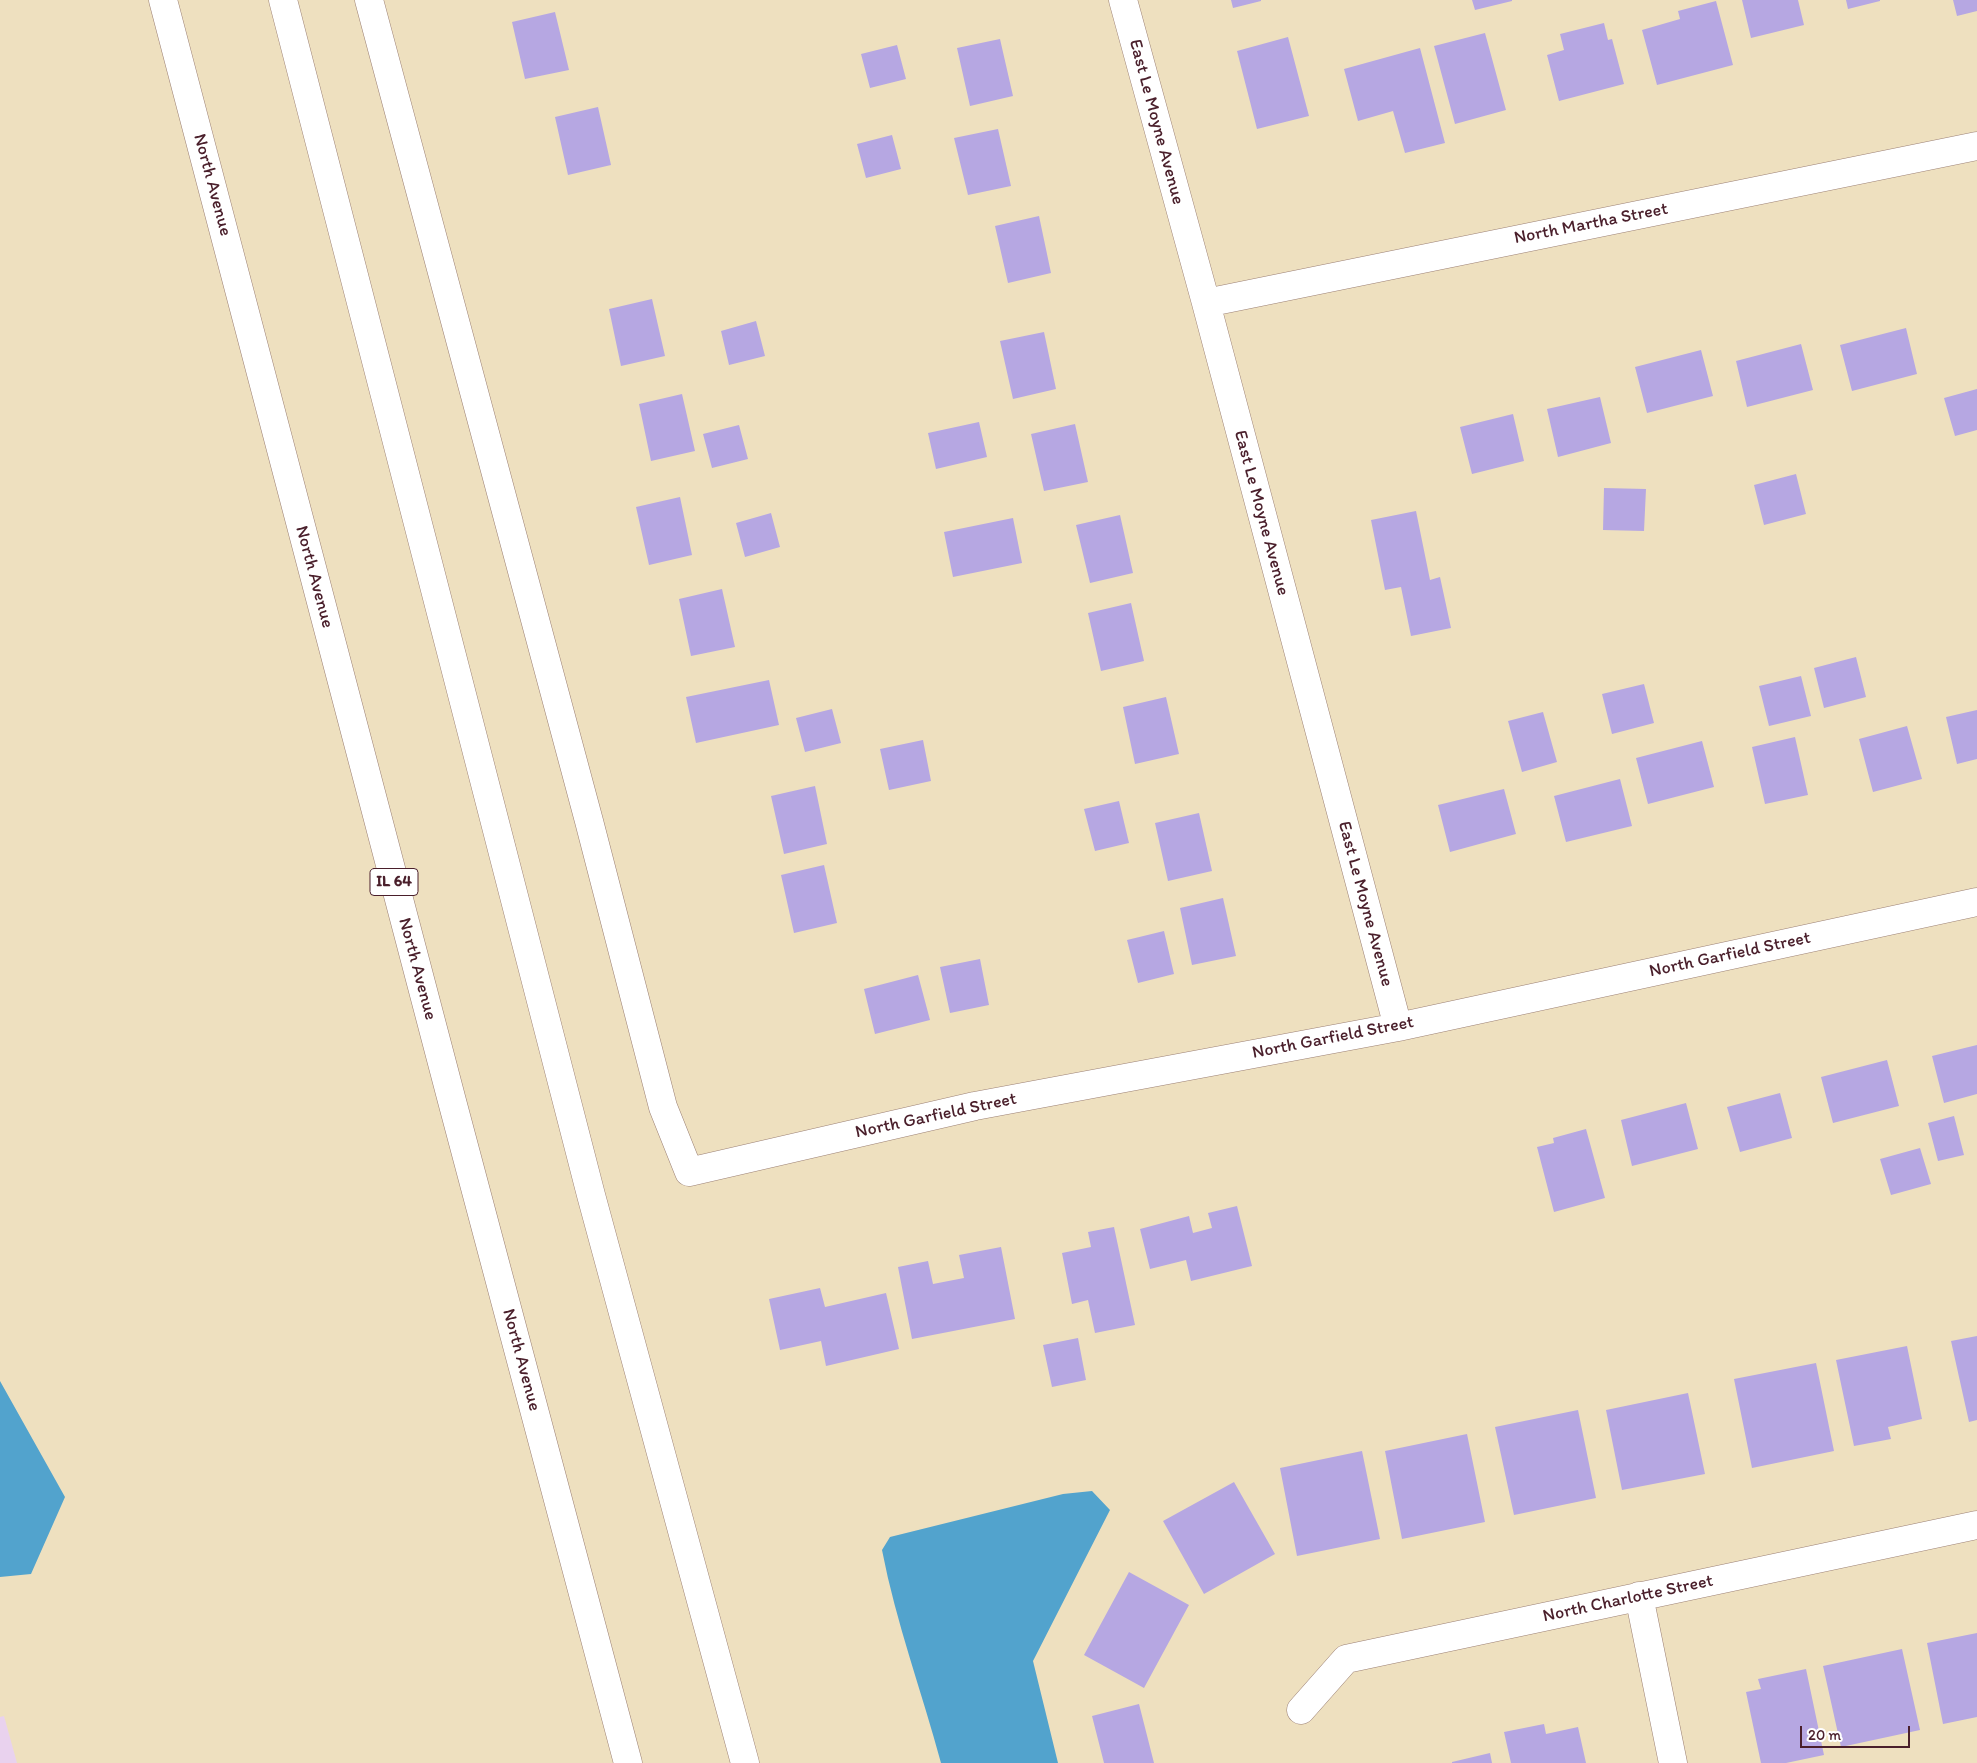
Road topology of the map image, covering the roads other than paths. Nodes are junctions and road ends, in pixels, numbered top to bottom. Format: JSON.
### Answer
{"nodes":[{"id":1,"x":163,"y":0,"type":"edge"},
{"id":2,"x":283,"y":0,"type":"edge"},
{"id":3,"x":369,"y":0,"type":"edge"},
{"id":4,"x":1123,"y":0,"type":"edge"},
{"id":5,"x":1977,"y":146,"type":"edge"},
{"id":6,"x":1206,"y":303,"type":"junction"},
{"id":7,"x":1977,"y":902,"type":"edge"},
{"id":8,"x":1398,"y":1027,"type":"junction"},
{"id":9,"x":1977,"y":1525,"type":"edge"},
{"id":10,"x":1639,"y":1596,"type":"junction"},
{"id":11,"x":1301,"y":1710,"type":"dead end"},
{"id":12,"x":628,"y":1763,"type":"edge"},
{"id":13,"x":745,"y":1763,"type":"edge"},
{"id":14,"x":1674,"y":1763,"type":"edge"}],
"edges":[{"from":1,"to":12,"type":"street","name":"North Avenue","number":"IL 64"},
{"from":2,"to":13,"type":"street"},
{"from":3,"to":8,"type":"street","name":"North Garfield Street"},
{"from":4,"to":6,"type":"street","name":"East Le Moyne Avenue"},
{"from":5,"to":6,"type":"street","name":"North Martha Street"},
{"from":6,"to":8,"type":"street","name":"East Le Moyne Avenue"},
{"from":7,"to":8,"type":"street","name":"North Garfield Street"},
{"from":9,"to":10,"type":"street","name":"North Charlotte Street"},
{"from":10,"to":11,"type":"street","name":"North Charlotte Street"},
{"from":10,"to":14,"type":"street"}]}
